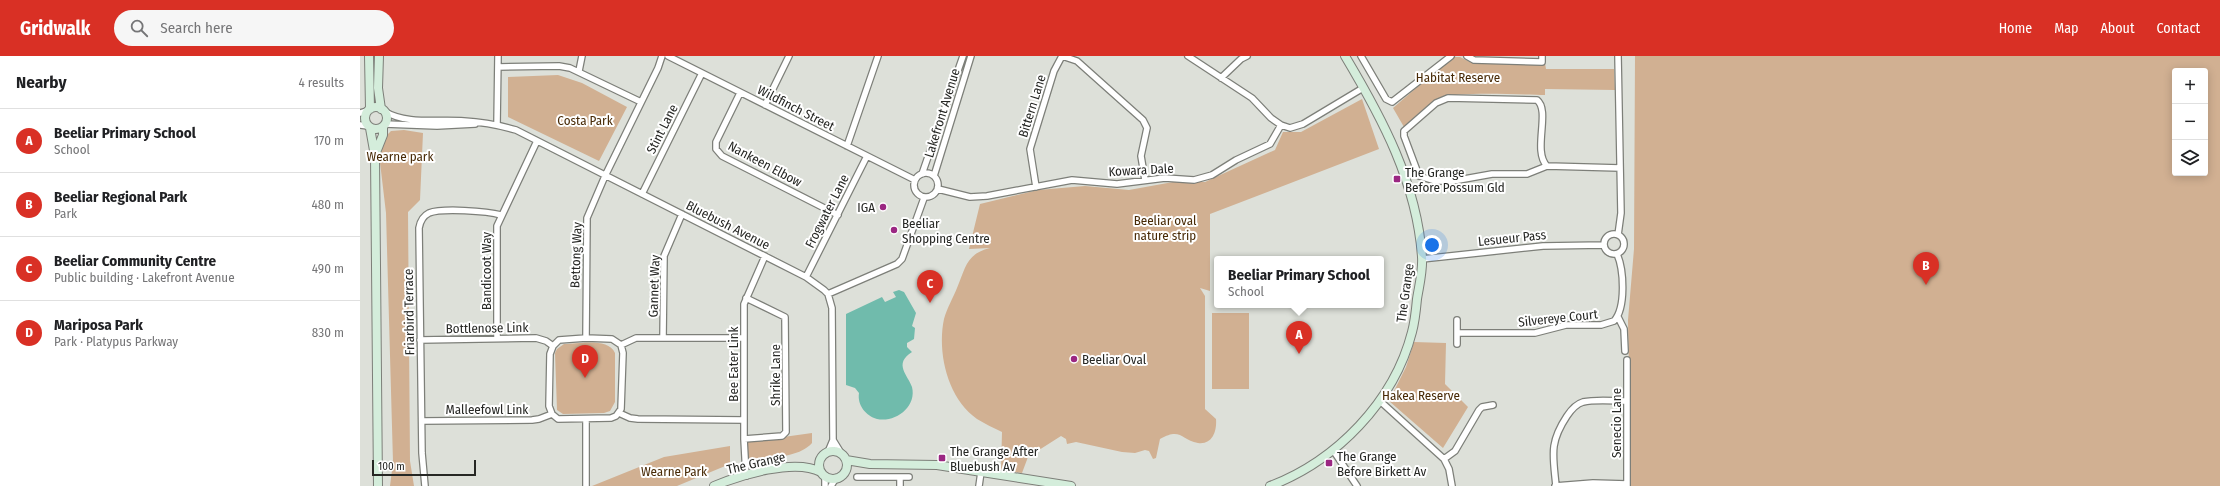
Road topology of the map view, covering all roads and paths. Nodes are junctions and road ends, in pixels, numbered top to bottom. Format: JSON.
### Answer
{"nodes":[{"id":1,"x":369,"y":56,"type":"edge"},
{"id":2,"x":379,"y":56,"type":"edge"},
{"id":3,"x":498,"y":56,"type":"edge"},
{"id":4,"x":582,"y":56,"type":"edge"},
{"id":5,"x":662,"y":56,"type":"edge"},
{"id":6,"x":668,"y":56,"type":"edge"},
{"id":7,"x":789,"y":56,"type":"edge"},
{"id":8,"x":878,"y":56,"type":"edge"},
{"id":9,"x":963,"y":56,"type":"edge"},
{"id":10,"x":971,"y":56,"type":"edge"},
{"id":11,"x":1062,"y":56,"type":"edge"},
{"id":12,"x":1188,"y":56,"type":"edge"},
{"id":13,"x":1248,"y":56,"type":"edge"},
{"id":14,"x":1345,"y":56,"type":"edge"},
{"id":15,"x":1361,"y":56,"type":"edge"},
{"id":16,"x":1451,"y":56,"type":"edge"},
{"id":17,"x":1467,"y":56,"type":"edge"},
{"id":18,"x":1542,"y":56,"type":"edge"},
{"id":19,"x":1618,"y":56,"type":"edge"},
{"id":20,"x":498,"y":67,"type":"junction"},
{"id":21,"x":579,"y":71,"type":"junction"},
{"id":22,"x":702,"y":73,"type":"junction"},
{"id":23,"x":1221,"y":78,"type":"junction"},
{"id":24,"x":1363,"y":88,"type":"junction"},
{"id":25,"x":740,"y":93,"type":"junction"},
{"id":26,"x":641,"y":102,"type":"junction"},
{"id":27,"x":765,"y":105,"type":"junction"},
{"id":28,"x":383,"y":110,"type":"junction"},
{"id":29,"x":366,"y":111,"type":"edge"},
{"id":30,"x":481,"y":123,"type":"junction"},
{"id":31,"x":497,"y":125,"type":"junction"},
{"id":32,"x":1281,"y":125,"type":"junction"},
{"id":33,"x":366,"y":126,"type":"edge"},
{"id":34,"x":384,"y":126,"type":"junction"},
{"id":35,"x":537,"y":141,"type":"junction"},
{"id":36,"x":847,"y":146,"type":"junction"},
{"id":37,"x":375,"y":156,"type":"junction"},
{"id":38,"x":867,"y":156,"type":"junction"},
{"id":39,"x":1547,"y":166,"type":"junction"},
{"id":40,"x":1620,"y":168,"type":"junction"},
{"id":41,"x":922,"y":174,"type":"junction"},
{"id":42,"x":605,"y":176,"type":"junction"},
{"id":43,"x":934,"y":176,"type":"junction"},
{"id":44,"x":915,"y":180,"type":"junction"},
{"id":45,"x":1145,"y":180,"type":"junction"},
{"id":46,"x":1036,"y":187,"type":"junction"},
{"id":47,"x":938,"y":188,"type":"junction"},
{"id":48,"x":642,"y":194,"type":"junction"},
{"id":49,"x":924,"y":198,"type":"junction"},
{"id":50,"x":682,"y":214,"type":"junction"},
{"id":51,"x":501,"y":215,"type":"junction"},
{"id":52,"x":838,"y":215,"type":"junction"},
{"id":53,"x":1618,"y":235,"type":"junction"},
{"id":54,"x":1604,"y":245,"type":"junction"},
{"id":55,"x":1617,"y":254,"type":"junction"},
{"id":56,"x":765,"y":256,"type":"junction"},
{"id":57,"x":1422,"y":258,"type":"junction"},
{"id":58,"x":806,"y":277,"type":"junction"},
{"id":59,"x":828,"y":294,"type":"junction"},
{"id":60,"x":746,"y":298,"type":"junction"},
{"id":61,"x":1618,"y":317,"type":"junction"},
{"id":62,"x":1457,"y":320,"type":"dead end"},
{"id":63,"x":1457,"y":333,"type":"junction"},
{"id":64,"x":497,"y":338,"type":"junction"},
{"id":65,"x":586,"y":338,"type":"junction"},
{"id":66,"x":663,"y":338,"type":"junction"},
{"id":67,"x":744,"y":338,"type":"junction"},
{"id":68,"x":420,"y":340,"type":"junction"},
{"id":69,"x":1457,"y":344,"type":"dead end"},
{"id":70,"x":621,"y":345,"type":"junction"},
{"id":71,"x":553,"y":346,"type":"junction"},
{"id":72,"x":1625,"y":351,"type":"dead end"},
{"id":73,"x":1627,"y":360,"type":"dead end"},
{"id":74,"x":1380,"y":401,"type":"junction"},
{"id":75,"x":1626,"y":401,"type":"junction"},
{"id":76,"x":1492,"y":405,"type":"dead end"},
{"id":77,"x":619,"y":412,"type":"junction"},
{"id":78,"x":552,"y":414,"type":"junction"},
{"id":79,"x":586,"y":419,"type":"junction"},
{"id":80,"x":744,"y":420,"type":"junction"},
{"id":81,"x":422,"y":421,"type":"junction"},
{"id":82,"x":744,"y":439,"type":"junction"},
{"id":83,"x":833,"y":440,"type":"junction"},
{"id":84,"x":1333,"y":450,"type":"junction"},
{"id":85,"x":828,"y":452,"type":"junction"},
{"id":86,"x":843,"y":456,"type":"junction"},
{"id":87,"x":821,"y":459,"type":"junction"},
{"id":88,"x":1444,"y":459,"type":"junction"},
{"id":89,"x":870,"y":464,"type":"junction"},
{"id":90,"x":803,"y":466,"type":"junction"},
{"id":91,"x":845,"y":472,"type":"junction"},
{"id":92,"x":981,"y":472,"type":"junction"},
{"id":93,"x":824,"y":474,"type":"junction"},
{"id":94,"x":746,"y":476,"type":"junction"},
{"id":95,"x":857,"y":477,"type":"dead end"},
{"id":96,"x":900,"y":477,"type":"junction"},
{"id":97,"x":909,"y":477,"type":"dead end"},
{"id":98,"x":836,"y":478,"type":"junction"},
{"id":99,"x":1627,"y":485,"type":"edge"},
{"id":100,"x":378,"y":486,"type":"edge"},
{"id":101,"x":425,"y":486,"type":"edge"},
{"id":102,"x":586,"y":486,"type":"edge"},
{"id":103,"x":714,"y":486,"type":"edge"},
{"id":104,"x":825,"y":486,"type":"edge"},
{"id":105,"x":831,"y":486,"type":"edge"},
{"id":106,"x":900,"y":486,"type":"edge"},
{"id":107,"x":979,"y":486,"type":"edge"},
{"id":108,"x":1071,"y":486,"type":"edge"},
{"id":109,"x":1270,"y":486,"type":"edge"},
{"id":110,"x":1357,"y":486,"type":"edge"},
{"id":111,"x":1452,"y":486,"type":"edge"},
{"id":112,"x":1556,"y":486,"type":"edge"}],
"edges":[{"from":1,"to":29,"type":"street"},
{"from":2,"to":28,"type":"street"},
{"from":3,"to":20,"type":"street"},
{"from":4,"to":21,"type":"street"},
{"from":5,"to":26,"type":"street","name":"Bettong Way"},
{"from":6,"to":22,"type":"street","name":"Wildfinch Street"},
{"from":7,"to":27,"type":"street"},
{"from":8,"to":36,"type":"street"},
{"from":9,"to":41,"type":"street","name":"Lakefront Avenue"},
{"from":10,"to":43,"type":"street","name":"Lakefront Avenue"},
{"from":11,"to":45,"type":"street","name":"Bittern Lane"},
{"from":11,"to":46,"type":"street","name":"Bittern Lane"},
{"from":12,"to":23,"type":"street"},
{"from":13,"to":23,"type":"street"},
{"from":14,"to":24,"type":"street","name":"The Grange"},
{"from":15,"to":16,"type":"street"},
{"from":17,"to":18,"type":"street"},
{"from":19,"to":40,"type":"street"},
{"from":20,"to":21,"type":"street"},
{"from":20,"to":31,"type":"street"},
{"from":21,"to":26,"type":"street"},
{"from":22,"to":25,"type":"street","name":"Wildfinch Street"},
{"from":22,"to":48,"type":"street","name":"Stint Lane"},
{"from":23,"to":32,"type":"street"},
{"from":24,"to":32,"type":"street"},
{"from":24,"to":57,"type":"street","name":"The Grange"},
{"from":25,"to":27,"type":"street","name":"Wildfinch Street"},
{"from":25,"to":52,"type":"street","name":"Nankeen Elbow"},
{"from":26,"to":42,"type":"street","name":"Bettong Way"},
{"from":27,"to":36,"type":"street","name":"Wildfinch Street"},
{"from":28,"to":29,"type":"street"},
{"from":28,"to":30,"type":"street","name":"Bluebush Avenue"},
{"from":28,"to":34,"type":"street"},
{"from":29,"to":33,"type":"street"},
{"from":30,"to":31,"type":"street","name":"Bluebush Avenue"},
{"from":30,"to":34,"type":"street","name":"Bluebush Avenue"},
{"from":31,"to":35,"type":"street","name":"Bluebush Avenue"},
{"from":32,"to":45,"type":"street","name":"Kowara Dale"},
{"from":33,"to":34,"type":"street"},
{"from":33,"to":37,"type":"street"},
{"from":34,"to":37,"type":"street"},
{"from":35,"to":42,"type":"street","name":"Bluebush Avenue"},
{"from":35,"to":51,"type":"street","name":"Bandicoot Way"},
{"from":36,"to":38,"type":"street","name":"Wildfinch Street"},
{"from":37,"to":100,"type":"street"},
{"from":38,"to":44,"type":"street","name":"Wildfinch Street"},
{"from":38,"to":52,"type":"street","name":"Frogwater Lane"},
{"from":39,"to":39,"type":"street"},
{"from":39,"to":40,"type":"street"},
{"from":40,"to":53,"type":"street"},
{"from":41,"to":43,"type":"street"},
{"from":41,"to":44,"type":"street"},
{"from":42,"to":48,"type":"street","name":"Bluebush Avenue"},
{"from":42,"to":65,"type":"street","name":"Bettong Way"},
{"from":43,"to":47,"type":"street"},
{"from":44,"to":49,"type":"street"},
{"from":45,"to":46,"type":"street","name":"Kowara Dale"},
{"from":46,"to":47,"type":"street","name":"Kowara Dale"},
{"from":47,"to":49,"type":"street"},
{"from":48,"to":50,"type":"street","name":"Bluebush Avenue"},
{"from":49,"to":59,"type":"street"},
{"from":50,"to":56,"type":"street","name":"Bluebush Avenue"},
{"from":50,"to":66,"type":"street","name":"Gannet Way"},
{"from":51,"to":64,"type":"street","name":"Bandicoot Way"},
{"from":51,"to":68,"type":"street","name":"Friarbird Terrace"},
{"from":52,"to":58,"type":"street","name":"Frogwater Lane"},
{"from":53,"to":54,"type":"street"},
{"from":53,"to":55,"type":"street"},
{"from":54,"to":55,"type":"street"},
{"from":54,"to":57,"type":"street","name":"Lesueur Pass"},
{"from":55,"to":61,"type":"street"},
{"from":56,"to":58,"type":"street","name":"Bluebush Avenue"},
{"from":56,"to":60,"type":"street","name":"Bee Eater Link"},
{"from":57,"to":74,"type":"street","name":"The Grange"},
{"from":58,"to":59,"type":"street","name":"Bluebush Avenue"},
{"from":59,"to":83,"type":"street"},
{"from":60,"to":67,"type":"street","name":"Bee Eater Link"},
{"from":60,"to":82,"type":"street","name":"Shrike Lane"},
{"from":61,"to":63,"type":"street","name":"Silvereye Court"},
{"from":61,"to":72,"type":"street"},
{"from":62,"to":63,"type":"street"},
{"from":63,"to":69,"type":"street"},
{"from":64,"to":68,"type":"street","name":"Bottlenose Link"},
{"from":64,"to":71,"type":"street","name":"Bottlenose Link"},
{"from":65,"to":70,"type":"street"},
{"from":65,"to":71,"type":"street"},
{"from":66,"to":67,"type":"street"},
{"from":66,"to":70,"type":"street"},
{"from":67,"to":80,"type":"street","name":"Bee Eater Link"},
{"from":68,"to":81,"type":"street","name":"Friarbird Terrace"},
{"from":70,"to":77,"type":"street"},
{"from":71,"to":78,"type":"street"},
{"from":73,"to":75,"type":"street","name":"Senecio Lane"},
{"from":74,"to":84,"type":"street","name":"The Grange"},
{"from":74,"to":88,"type":"street"},
{"from":75,"to":99,"type":"street","name":"Senecio Lane"},
{"from":75,"to":112,"type":"street"},
{"from":76,"to":88,"type":"street"},
{"from":77,"to":79,"type":"street"},
{"from":77,"to":80,"type":"street"},
{"from":78,"to":79,"type":"street"},
{"from":78,"to":81,"type":"street","name":"Malleefowl Link"},
{"from":79,"to":102,"type":"street"},
{"from":80,"to":82,"type":"street","name":"Bee Eater Link"},
{"from":81,"to":101,"type":"street","name":"Friarbird Terrace"},
{"from":82,"to":94,"type":"street","name":"Bee Eater Link"},
{"from":83,"to":85,"type":"street"},
{"from":83,"to":86,"type":"street"},
{"from":84,"to":109,"type":"street","name":"The Grange"},
{"from":84,"to":110,"type":"street"},
{"from":85,"to":86,"type":"street"},
{"from":85,"to":87,"type":"street"},
{"from":86,"to":89,"type":"street"},
{"from":86,"to":91,"type":"street"},
{"from":87,"to":90,"type":"street","name":"The Grange"},
{"from":87,"to":93,"type":"street"},
{"from":88,"to":111,"type":"street"},
{"from":89,"to":91,"type":"street"},
{"from":89,"to":92,"type":"street"},
{"from":90,"to":93,"type":"street","name":"The Grange"},
{"from":90,"to":94,"type":"street","name":"The Grange"},
{"from":91,"to":98,"type":"street"},
{"from":92,"to":107,"type":"street"},
{"from":92,"to":108,"type":"street"},
{"from":93,"to":98,"type":"street"},
{"from":93,"to":104,"type":"street"},
{"from":94,"to":103,"type":"street","name":"The Grange"},
{"from":95,"to":96,"type":"street"},
{"from":96,"to":97,"type":"street"},
{"from":96,"to":106,"type":"street"},
{"from":98,"to":105,"type":"street"},
{"from":99,"to":112,"type":"street"}]}
